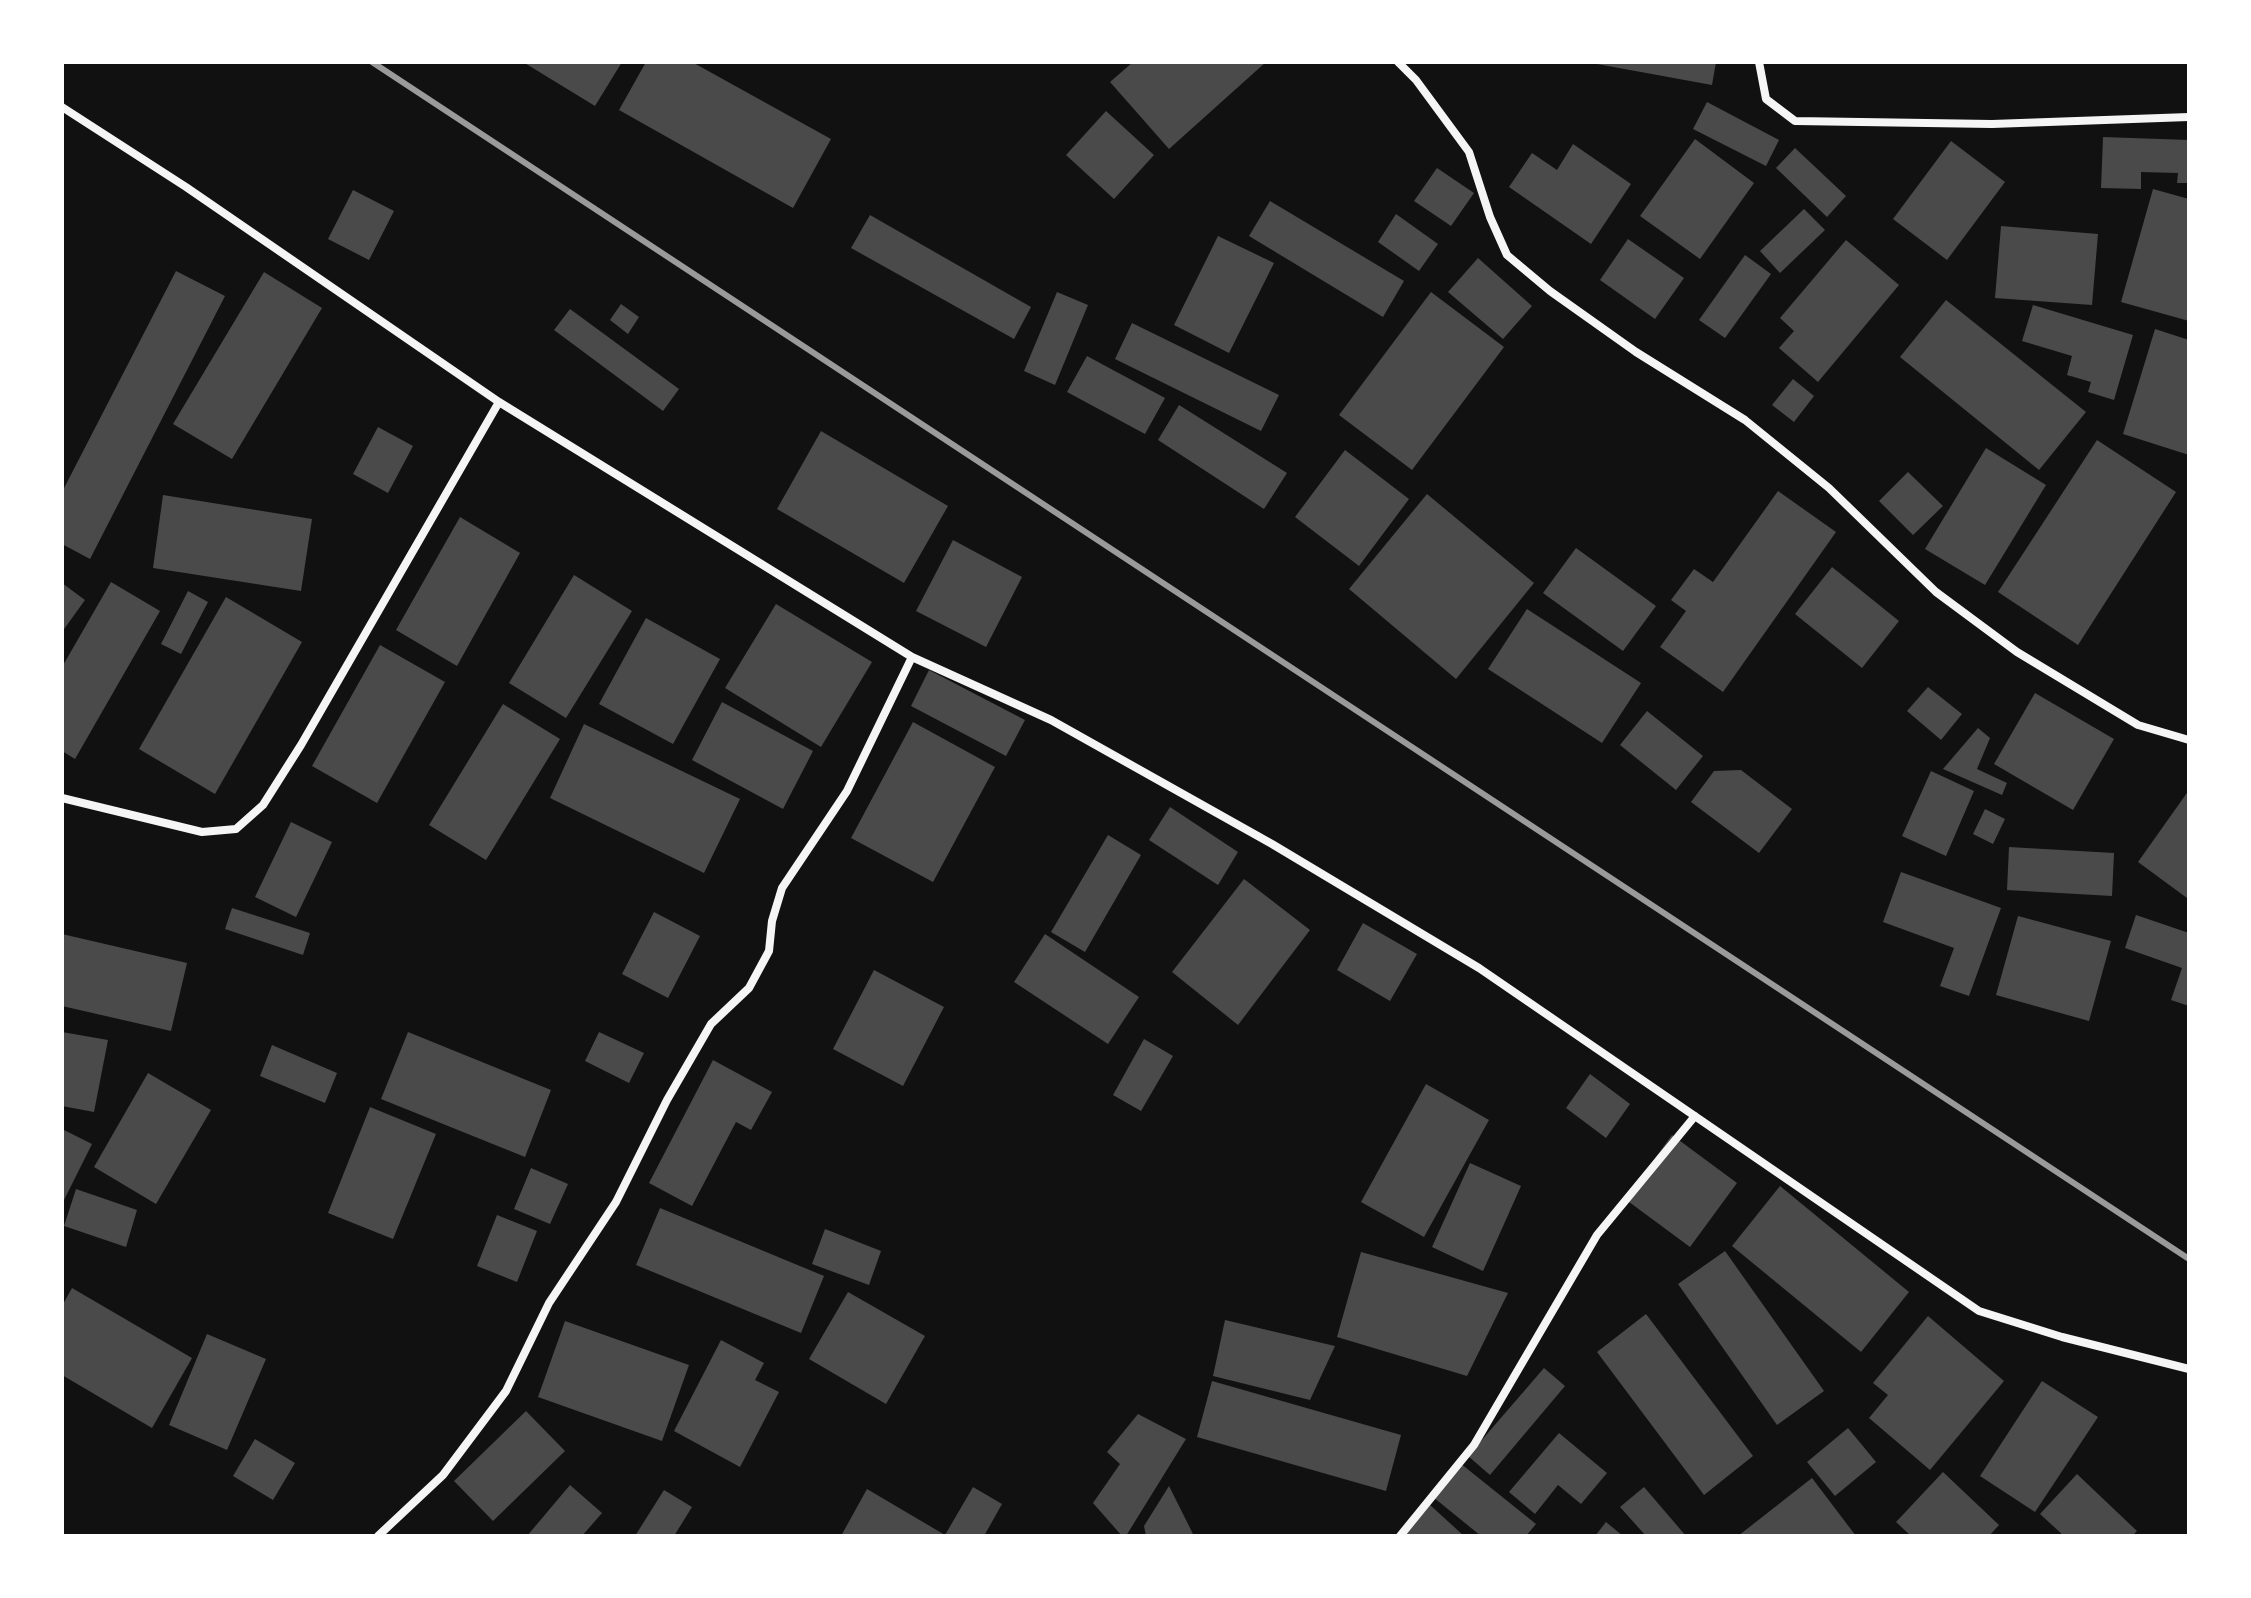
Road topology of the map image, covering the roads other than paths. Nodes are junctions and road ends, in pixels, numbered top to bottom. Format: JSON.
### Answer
{"nodes":[{"id":1,"x":1398,"y":62,"type":"edge"},
{"id":2,"x":1759,"y":62,"type":"edge"},
{"id":3,"x":62,"y":107,"type":"edge"},
{"id":4,"x":2189,"y":117,"type":"edge"},
{"id":5,"x":499,"y":402,"type":"junction"},
{"id":6,"x":912,"y":657,"type":"junction"},
{"id":7,"x":2189,"y":740,"type":"edge"},
{"id":8,"x":62,"y":798,"type":"edge"},
{"id":9,"x":1695,"y":1116,"type":"junction"},
{"id":10,"x":2189,"y":1369,"type":"edge"},
{"id":11,"x":378,"y":1536,"type":"edge"},
{"id":12,"x":1400,"y":1536,"type":"edge"}],
"edges":[{"from":1,"to":7,"type":"street"},
{"from":2,"to":4,"type":"street"},
{"from":3,"to":5,"type":"street"},
{"from":5,"to":6,"type":"street"},
{"from":5,"to":8,"type":"street"},
{"from":6,"to":9,"type":"street"},
{"from":6,"to":11,"type":"street"},
{"from":9,"to":10,"type":"street"},
{"from":9,"to":12,"type":"street"}]}
